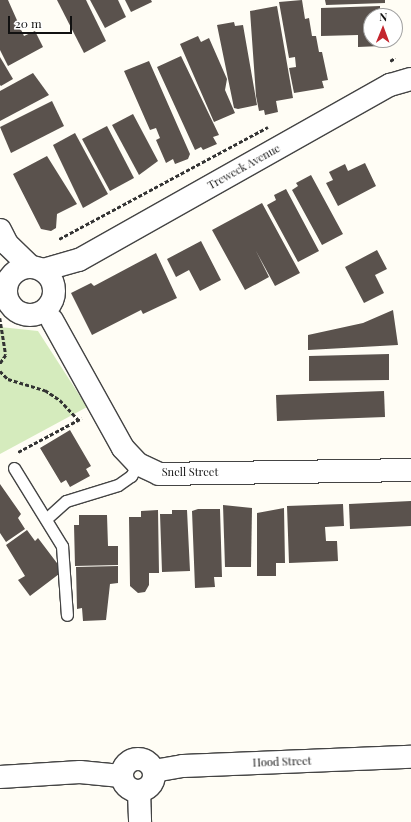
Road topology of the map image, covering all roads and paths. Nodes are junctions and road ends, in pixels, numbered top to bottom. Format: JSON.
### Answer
{"nodes":[{"id":1,"x":395,"y":58,"type":"dead end"},
{"id":2,"x":388,"y":62,"type":"dead end"},
{"id":3,"x":411,"y":79,"type":"edge"},
{"id":4,"x":276,"y":122,"type":"dead end"},
{"id":5,"x":4,"y":237,"type":"edge"},
{"id":6,"x":59,"y":239,"type":"dead end"},
{"id":7,"x":43,"y":274,"type":"junction"},
{"id":8,"x":5,"y":302,"type":"edge"},
{"id":9,"x":52,"y":320,"type":"dead end"},
{"id":10,"x":0,"y":364,"type":"edge"},
{"id":11,"x":0,"y":371,"type":"edge"},
{"id":12,"x":90,"y":416,"type":"dead end"},
{"id":13,"x":78,"y":420,"type":"junction"},
{"id":14,"x":13,"y":455,"type":"dead end"},
{"id":15,"x":138,"y":464,"type":"junction"},
{"id":16,"x":14,"y":468,"type":"dead end"},
{"id":17,"x":411,"y":470,"type":"edge"},
{"id":18,"x":46,"y":519,"type":"junction"},
{"id":19,"x":67,"y":616,"type":"dead end"},
{"id":20,"x":411,"y":757,"type":"edge"},
{"id":21,"x":154,"y":771,"type":"junction"},
{"id":22,"x":121,"y":776,"type":"junction"},
{"id":23,"x":0,"y":777,"type":"edge"},
{"id":24,"x":139,"y":791,"type":"junction"},
{"id":25,"x":140,"y":822,"type":"edge"}],
"edges":[{"from":1,"to":2,"type":"path"},
{"from":3,"to":7,"type":"street","name":"Treweck Avenue"},
{"from":4,"to":6,"type":"path"},
{"from":5,"to":7,"type":"street"},
{"from":5,"to":8,"type":"street"},
{"from":7,"to":8,"type":"street","name":"Treweck Avenue"},
{"from":7,"to":8,"type":"street"},
{"from":8,"to":10,"type":"path"},
{"from":9,"to":15,"type":"street","name":"Snell Street"},
{"from":11,"to":13,"type":"path"},
{"from":12,"to":13,"type":"path"},
{"from":13,"to":14,"type":"path"},
{"from":15,"to":17,"type":"street","name":"Snell Street"},
{"from":15,"to":18,"type":"lane"},
{"from":16,"to":18,"type":"lane"},
{"from":18,"to":19,"type":"lane"},
{"from":20,"to":21,"type":"street","name":"Hood Street"},
{"from":21,"to":22,"type":"street"},
{"from":21,"to":24,"type":"street"},
{"from":22,"to":23,"type":"street"},
{"from":22,"to":24,"type":"street"},
{"from":24,"to":25,"type":"street"}]}
